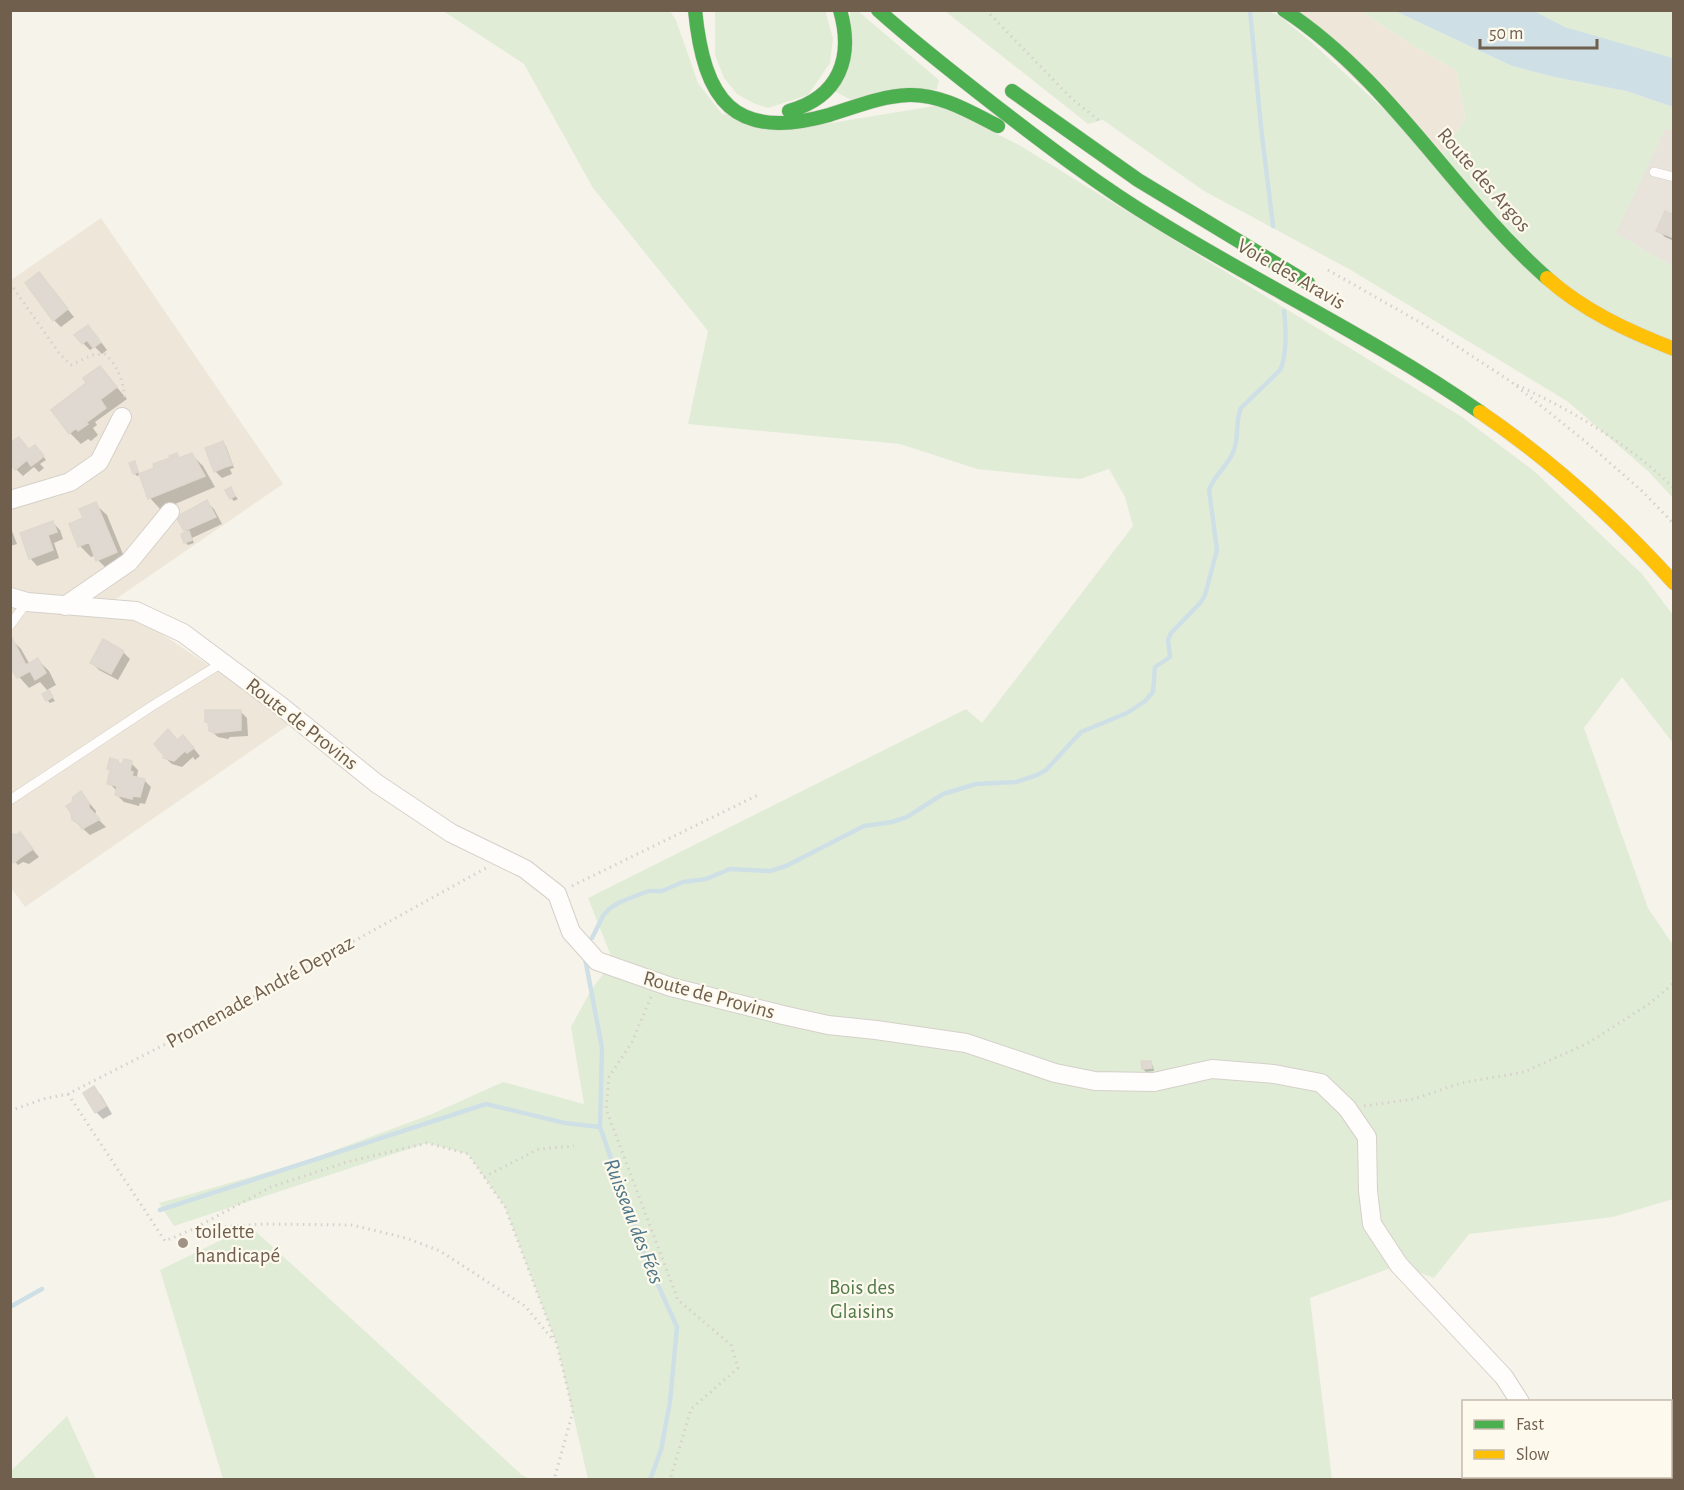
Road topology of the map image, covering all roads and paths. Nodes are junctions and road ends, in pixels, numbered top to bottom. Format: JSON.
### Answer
{"nodes":[{"id":1,"x":695,"y":10,"type":"edge"},
{"id":2,"x":840,"y":10,"type":"edge"},
{"id":3,"x":878,"y":10,"type":"edge"},
{"id":4,"x":986,"y":10,"type":"edge"},
{"id":5,"x":1284,"y":10,"type":"edge"},
{"id":6,"x":711,"y":27,"type":"dead end"},
{"id":7,"x":1002,"y":83,"type":"dead end"},
{"id":8,"x":1104,"y":125,"type":"dead end"},
{"id":9,"x":1057,"y":154,"type":"junction"},
{"id":10,"x":1654,"y":172,"type":"dead end"},
{"id":11,"x":1674,"y":177,"type":"edge"},
{"id":12,"x":1322,"y":266,"type":"dead end"},
{"id":13,"x":10,"y":283,"type":"edge"},
{"id":14,"x":1320,"y":290,"type":"dead end"},
{"id":15,"x":1674,"y":348,"type":"edge"},
{"id":16,"x":1510,"y":381,"type":"junction"},
{"id":17,"x":122,"y":417,"type":"joint"},
{"id":18,"x":1674,"y":488,"type":"edge"},
{"id":19,"x":10,"y":500,"type":"edge"},
{"id":20,"x":170,"y":512,"type":"dead end"},
{"id":21,"x":1674,"y":524,"type":"edge"},
{"id":22,"x":1674,"y":583,"type":"edge"},
{"id":23,"x":19,"y":600,"type":"edge"},
{"id":24,"x":65,"y":606,"type":"junction"},
{"id":25,"x":10,"y":625,"type":"edge"},
{"id":26,"x":222,"y":663,"type":"junction"},
{"id":27,"x":760,"y":794,"type":"dead end"},
{"id":28,"x":10,"y":800,"type":"edge"},
{"id":29,"x":504,"y":858,"type":"junction"},
{"id":30,"x":557,"y":894,"type":"junction"},
{"id":31,"x":657,"y":982,"type":"junction"},
{"id":32,"x":1674,"y":983,"type":"edge"},
{"id":33,"x":68,"y":1094,"type":"junction"},
{"id":34,"x":1347,"y":1108,"type":"junction"},
{"id":35,"x":10,"y":1111,"type":"edge"},
{"id":36,"x":574,"y":1146,"type":"dead end"},
{"id":37,"x":484,"y":1176,"type":"junction"},
{"id":38,"x":193,"y":1229,"type":"junction"},
{"id":39,"x":557,"y":1345,"type":"junction"},
{"id":40,"x":1519,"y":1400,"type":"edge"},
{"id":41,"x":556,"y":1479,"type":"edge"},
{"id":42,"x":670,"y":1479,"type":"edge"}],
"edges":[{"from":1,"to":9,"type":"main road"},
{"from":2,"to":6,"type":"main road"},
{"from":3,"to":9,"type":"main road","name":"Voie des Aravis"},
{"from":4,"to":8,"type":"path"},
{"from":5,"to":15,"type":"main road","name":"Route des Argos"},
{"from":7,"to":14,"type":"main road","name":"Voie des Aravis"},
{"from":9,"to":22,"type":"main road","name":"Voie des Aravis"},
{"from":10,"to":11,"type":"lane"},
{"from":12,"to":16,"type":"path"},
{"from":13,"to":17,"type":"path"},
{"from":16,"to":18,"type":"path"},
{"from":16,"to":21,"type":"path"},
{"from":17,"to":19,"type":"street"},
{"from":20,"to":24,"type":"street"},
{"from":23,"to":24,"type":"street","name":"Route de Provins"},
{"from":23,"to":25,"type":"lane"},
{"from":24,"to":26,"type":"street","name":"Route de Provins"},
{"from":26,"to":28,"type":"lane"},
{"from":26,"to":29,"type":"street","name":"Route de Provins"},
{"from":27,"to":30,"type":"path"},
{"from":29,"to":30,"type":"street","name":"Route de Provins"},
{"from":29,"to":33,"type":"path","name":"Promenade André Depraz"},
{"from":30,"to":31,"type":"street","name":"Route de Provins"},
{"from":31,"to":34,"type":"street","name":"Route de Provins"},
{"from":31,"to":42,"type":"path"},
{"from":32,"to":34,"type":"path"},
{"from":33,"to":35,"type":"path","name":"Promenade André Depraz"},
{"from":33,"to":38,"type":"path"},
{"from":34,"to":40,"type":"street","name":"Route de Provins"},
{"from":36,"to":37,"type":"path"},
{"from":37,"to":38,"type":"path"},
{"from":37,"to":39,"type":"path"},
{"from":38,"to":39,"type":"path"},
{"from":39,"to":41,"type":"path"}]}
